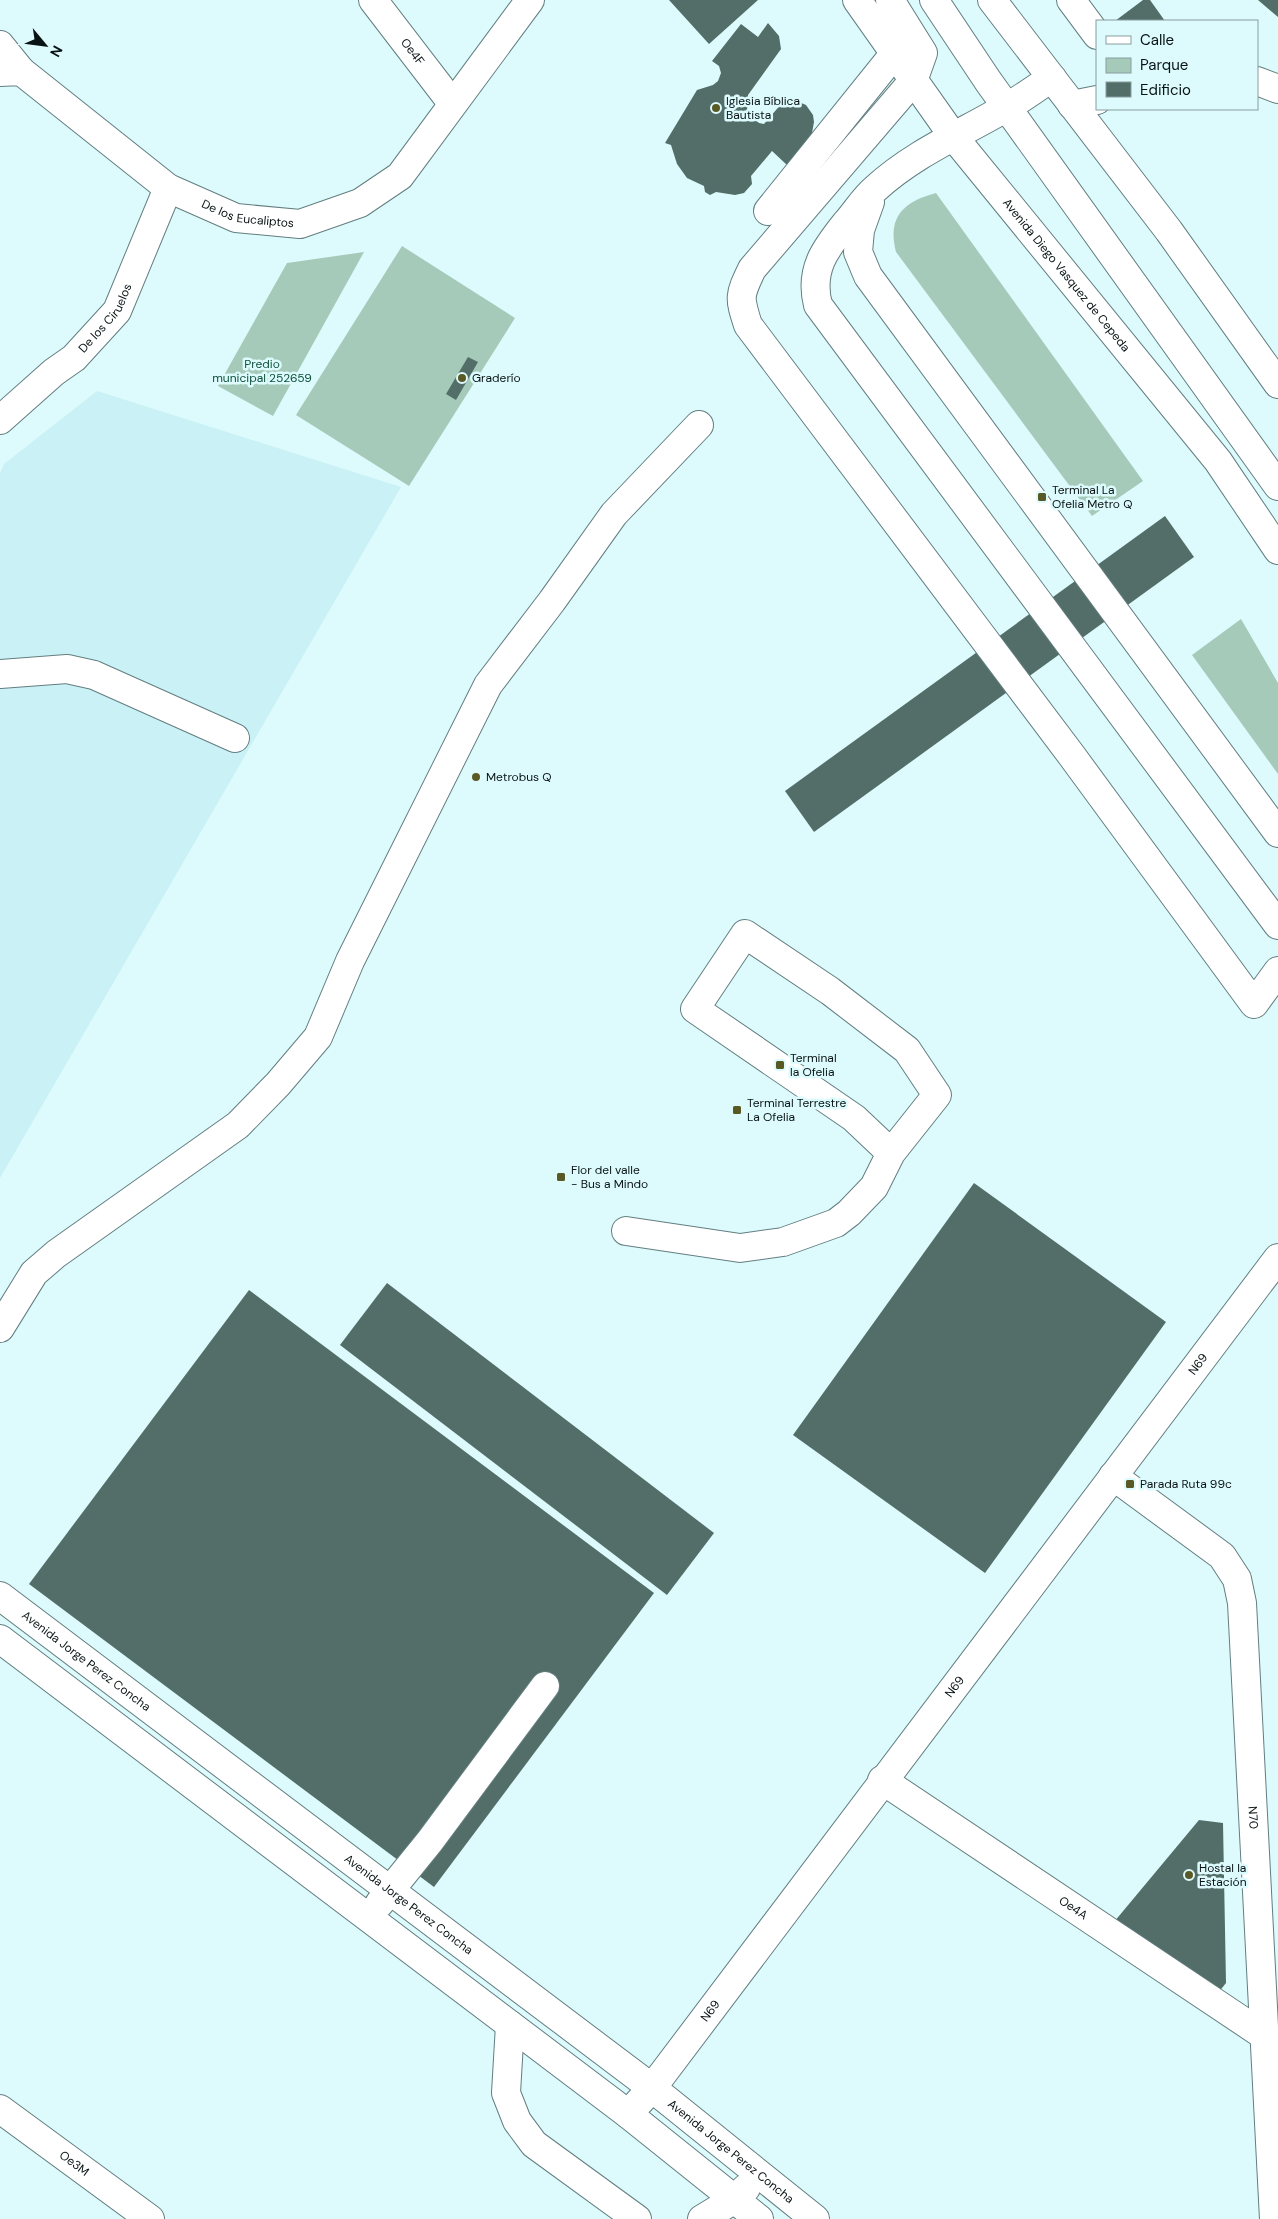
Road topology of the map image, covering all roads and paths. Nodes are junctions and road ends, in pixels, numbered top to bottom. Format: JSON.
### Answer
{"nodes":[{"id":1,"x":374,"y":0,"type":"edge"},
{"id":2,"x":530,"y":0,"type":"edge"},
{"id":3,"x":857,"y":0,"type":"edge"},
{"id":4,"x":890,"y":0,"type":"edge"},
{"id":5,"x":934,"y":0,"type":"edge"},
{"id":6,"x":992,"y":0,"type":"edge"},
{"id":7,"x":1071,"y":0,"type":"edge"},
{"id":8,"x":1096,"y":34,"type":"edge"},
{"id":9,"x":0,"y":45,"type":"edge"},
{"id":10,"x":895,"y":52,"type":"junction"},
{"id":11,"x":10,"y":72,"type":"edge"},
{"id":12,"x":1052,"y":78,"type":"junction"},
{"id":13,"x":913,"y":81,"type":"junction"},
{"id":14,"x":1258,"y":82,"type":"edge"},
{"id":15,"x":1278,"y":89,"type":"edge"},
{"id":16,"x":452,"y":103,"type":"junction"},
{"id":17,"x":1085,"y":103,"type":"edge"},
{"id":18,"x":1007,"y":107,"type":"junction"},
{"id":19,"x":954,"y":136,"type":"junction"},
{"id":20,"x":168,"y":188,"type":"junction"},
{"id":21,"x":875,"y":189,"type":"junction"},
{"id":22,"x":768,"y":211,"type":"dead end"},
{"id":23,"x":1278,"y":384,"type":"edge"},
{"id":24,"x":0,"y":420,"type":"edge"},
{"id":25,"x":699,"y":425,"type":"dead end"},
{"id":26,"x":1278,"y":486,"type":"edge"},
{"id":27,"x":1278,"y":550,"type":"edge"},
{"id":28,"x":0,"y":674,"type":"edge"},
{"id":29,"x":235,"y":738,"type":"dead end"},
{"id":30,"x":1278,"y":833,"type":"edge"},
{"id":31,"x":1278,"y":925,"type":"edge"},
{"id":32,"x":1278,"y":972,"type":"edge"},
{"id":33,"x":891,"y":1153,"type":"junction"},
{"id":34,"x":626,"y":1230,"type":"dead end"},
{"id":35,"x":1278,"y":1258,"type":"edge"},
{"id":36,"x":0,"y":1328,"type":"edge"},
{"id":37,"x":1113,"y":1476,"type":"junction"},
{"id":38,"x":0,"y":1596,"type":"edge"},
{"id":39,"x":0,"y":1639,"type":"edge"},
{"id":40,"x":544,"y":1686,"type":"dead end"},
{"id":41,"x":882,"y":1780,"type":"junction"},
{"id":42,"x":389,"y":1890,"type":"junction"},
{"id":43,"x":368,"y":1917,"type":"junction"},
{"id":44,"x":510,"y":2025,"type":"junction"},
{"id":45,"x":1265,"y":2036,"type":"junction"},
{"id":46,"x":652,"y":2088,"type":"junction"},
{"id":47,"x":0,"y":2108,"type":"edge"},
{"id":48,"x":628,"y":2114,"type":"junction"},
{"id":49,"x":760,"y":2175,"type":"junction"},
{"id":50,"x":735,"y":2199,"type":"junction"},
{"id":51,"x":150,"y":2219,"type":"edge"},
{"id":52,"x":637,"y":2219,"type":"edge"},
{"id":53,"x":702,"y":2219,"type":"edge"},
{"id":54,"x":760,"y":2219,"type":"edge"},
{"id":55,"x":815,"y":2219,"type":"edge"},
{"id":56,"x":1274,"y":2219,"type":"edge"}],
"edges":[{"from":1,"to":16,"type":"street","name":"Oe4F"},
{"from":2,"to":16,"type":"street","name":"De los Eucaliptos"},
{"from":3,"to":10,"type":"street","name":"Avenida Diego Vasquez de Cepeda"},
{"from":4,"to":13,"type":"street"},
{"from":5,"to":18,"type":"street"},
{"from":6,"to":12,"type":"street"},
{"from":7,"to":8,"type":"street"},
{"from":9,"to":11,"type":"street","name":"De los Eucaliptos"},
{"from":10,"to":13,"type":"street","name":"Avenida Diego Vasquez de Cepeda"},
{"from":10,"to":22,"type":"street"},
{"from":11,"to":20,"type":"street","name":"De los Eucaliptos"},
{"from":12,"to":17,"type":"street"},
{"from":12,"to":18,"type":"street"},
{"from":13,"to":19,"type":"street","name":"Avenida Diego Vasquez de Cepeda"},
{"from":13,"to":32,"type":"street"},
{"from":14,"to":15,"type":"street"},
{"from":16,"to":20,"type":"street","name":"De los Eucaliptos"},
{"from":17,"to":23,"type":"street"},
{"from":18,"to":19,"type":"street"},
{"from":18,"to":26,"type":"street"},
{"from":19,"to":21,"type":"street"},
{"from":19,"to":27,"type":"street","name":"Avenida Diego Vasquez de Cepeda"},
{"from":20,"to":24,"type":"street","name":"De los Ciruelos"},
{"from":21,"to":30,"type":"street"},
{"from":21,"to":31,"type":"street"},
{"from":25,"to":36,"type":"street"},
{"from":28,"to":29,"type":"street"},
{"from":33,"to":33,"type":"street"},
{"from":33,"to":34,"type":"street"},
{"from":35,"to":37,"type":"street","name":"N69"},
{"from":37,"to":41,"type":"street","name":"N69"},
{"from":37,"to":45,"type":"street","name":"N70"},
{"from":38,"to":42,"type":"street","name":"Avenida Jorge Perez Concha"},
{"from":39,"to":43,"type":"street"},
{"from":40,"to":42,"type":"street"},
{"from":41,"to":45,"type":"street","name":"Oe4A"},
{"from":41,"to":46,"type":"street","name":"N69"},
{"from":42,"to":43,"type":"street"},
{"from":42,"to":46,"type":"street","name":"Avenida Jorge Perez Concha"},
{"from":43,"to":44,"type":"street"},
{"from":44,"to":48,"type":"street"},
{"from":44,"to":52,"type":"street"},
{"from":45,"to":56,"type":"street","name":"N70"},
{"from":46,"to":48,"type":"street","name":"N69"},
{"from":46,"to":49,"type":"street","name":"Avenida Jorge Perez Concha"},
{"from":47,"to":51,"type":"street","name":"Oe3M"},
{"from":48,"to":50,"type":"street"},
{"from":49,"to":50,"type":"street"},
{"from":49,"to":55,"type":"street","name":"Avenida Jorge Perez Concha"},
{"from":50,"to":53,"type":"street"},
{"from":50,"to":54,"type":"street"}]}
